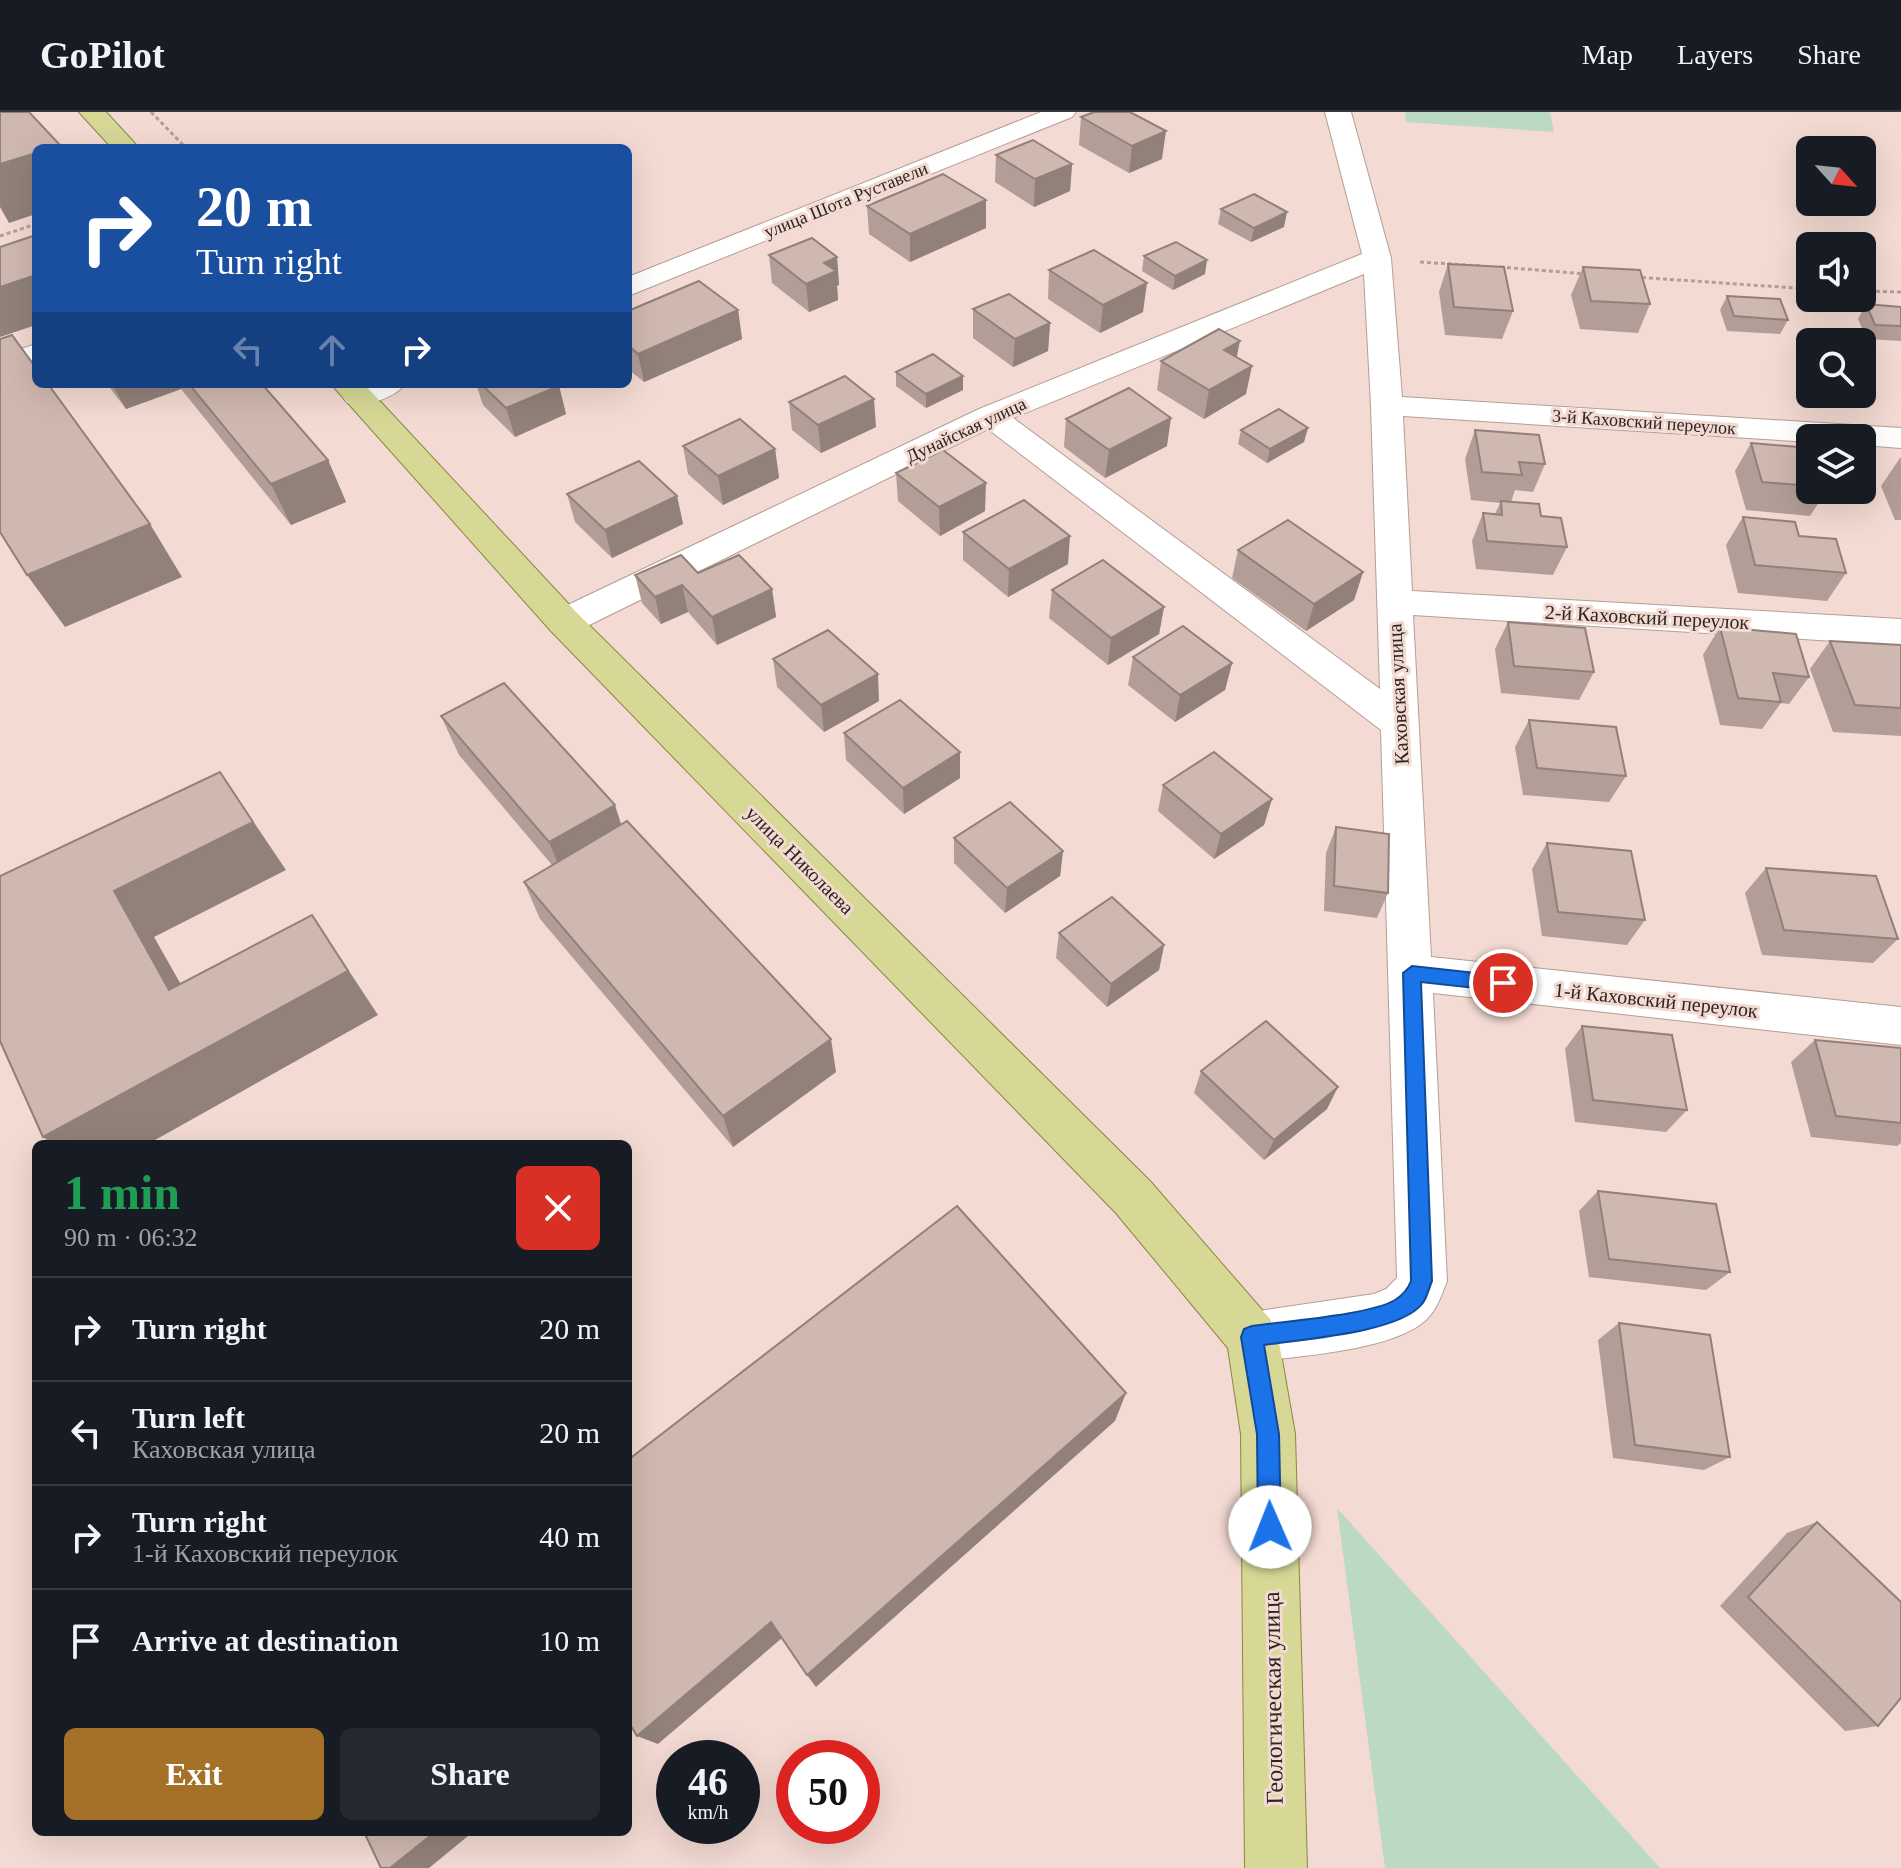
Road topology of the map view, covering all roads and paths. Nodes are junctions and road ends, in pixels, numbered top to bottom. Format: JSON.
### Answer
{"nodes":[{"id":1,"x":92,"y":112,"type":"edge"},
{"id":2,"x":151,"y":112,"type":"edge"},
{"id":3,"x":1063,"y":112,"type":"edge"},
{"id":4,"x":1338,"y":112,"type":"edge"},
{"id":5,"x":122,"y":144,"type":"edge"},
{"id":6,"x":182,"y":144,"type":"edge"},
{"id":7,"x":32,"y":225,"type":"edge"},
{"id":8,"x":0,"y":236,"type":"edge"},
{"id":9,"x":1377,"y":258,"type":"junction"},
{"id":10,"x":1597,"y":274,"type":"edge"},
{"id":11,"x":1628,"y":277,"type":"edge"},
{"id":12,"x":632,"y":285,"type":"edge"},
{"id":13,"x":1796,"y":288,"type":"edge"},
{"id":14,"x":1876,"y":291,"type":"edge"},
{"id":15,"x":1901,"y":292,"type":"edge"},
{"id":16,"x":32,"y":354,"type":"edge"},
{"id":17,"x":0,"y":366,"type":"edge"},
{"id":18,"x":365,"y":388,"type":"edge"},
{"id":19,"x":1387,"y":406,"type":"junction"},
{"id":20,"x":990,"y":416,"type":"junction"},
{"id":21,"x":1901,"y":438,"type":"edge"},
{"id":22,"x":1393,"y":602,"type":"junction"},
{"id":23,"x":564,"y":622,"type":"junction"},
{"id":24,"x":1901,"y":632,"type":"edge"},
{"id":25,"x":1400,"y":724,"type":"junction"},
{"id":26,"x":1412,"y":973,"type":"junction"},
{"id":27,"x":1901,"y":1026,"type":"edge"},
{"id":28,"x":1252,"y":1337,"type":"junction"},
{"id":29,"x":1276,"y":1868,"type":"edge"}],
"edges":[{"from":1,"to":5,"type":"main road"},
{"from":2,"to":6,"type":"path"},
{"from":3,"to":12,"type":"street","name":"улица Шота Руставели"},
{"from":4,"to":9,"type":"street","name":"Каховская улица"},
{"from":7,"to":8,"type":"path"},
{"from":9,"to":10,"type":"path"},
{"from":9,"to":19,"type":"street","name":"Каховская улица"},
{"from":9,"to":20,"type":"street","name":"Дунайская улица"},
{"from":11,"to":13,"type":"path"},
{"from":14,"to":15,"type":"path"},
{"from":16,"to":17,"type":"street"},
{"from":18,"to":23,"type":"main road","name":"улица Николаева"},
{"from":19,"to":21,"type":"street","name":"3-й Каховский переулок"},
{"from":19,"to":22,"type":"street","name":"Каховская улица"},
{"from":20,"to":23,"type":"street","name":"Дунайская улица"},
{"from":20,"to":25,"type":"street"},
{"from":22,"to":24,"type":"street","name":"2-й Каховский переулок"},
{"from":22,"to":25,"type":"street","name":"Каховская улица"},
{"from":23,"to":28,"type":"main road","name":"улица Николаева"},
{"from":25,"to":26,"type":"street","name":"Каховская улица"},
{"from":26,"to":27,"type":"street","name":"1-й Каховский переулок"},
{"from":26,"to":28,"type":"street","name":"Каховская улица"},
{"from":28,"to":29,"type":"main road","name":"Геологическая улица"}]}
